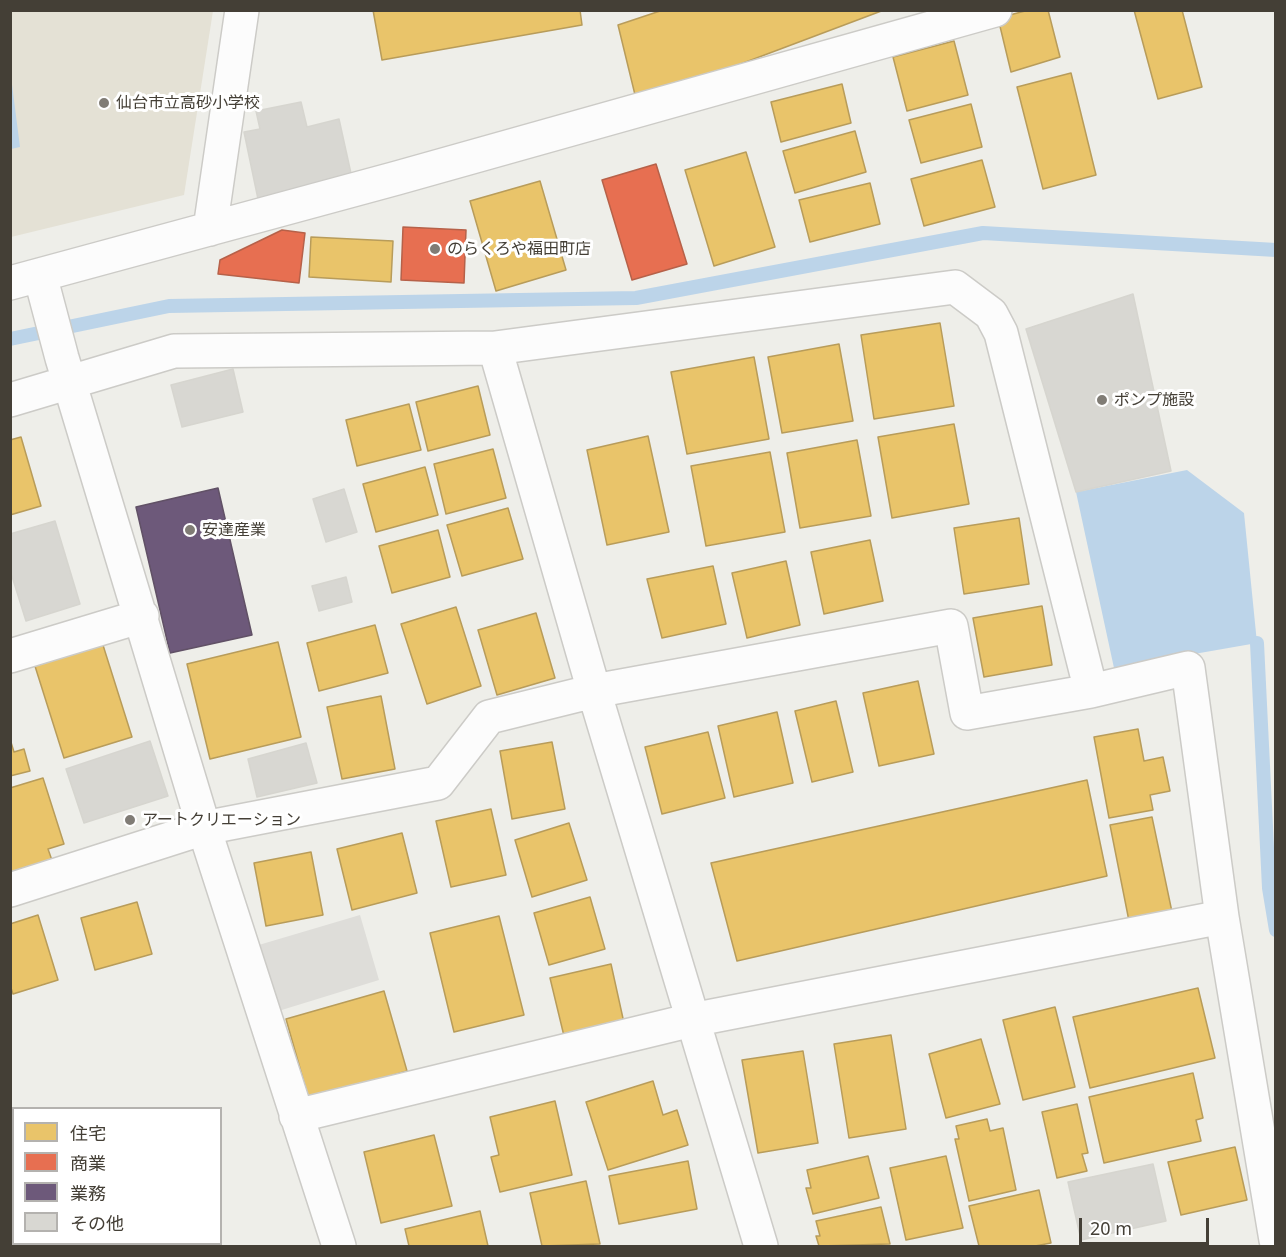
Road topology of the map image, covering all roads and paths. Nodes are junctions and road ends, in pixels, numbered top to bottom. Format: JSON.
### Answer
{"nodes":[{"id":1,"x":242,"y":10,"type":"edge"},
{"id":2,"x":995,"y":10,"type":"edge"},
{"id":3,"x":210,"y":229,"type":"junction"},
{"id":4,"x":32,"y":286,"type":"edge"},
{"id":5,"x":495,"y":348,"type":"junction"},
{"id":6,"x":66,"y":370,"type":"junction"},
{"id":7,"x":10,"y":400,"type":"edge"},
{"id":8,"x":142,"y":616,"type":"junction"},
{"id":9,"x":10,"y":656,"type":"edge"},
{"id":10,"x":594,"y":691,"type":"junction"},
{"id":11,"x":1091,"y":691,"type":"junction"},
{"id":12,"x":204,"y":828,"type":"junction"},
{"id":13,"x":10,"y":890,"type":"edge"},
{"id":14,"x":1222,"y":917,"type":"junction"},
{"id":15,"x":692,"y":1020,"type":"junction"},
{"id":16,"x":296,"y":1116,"type":"junction"},
{"id":17,"x":1275,"y":1240,"type":"edge"},
{"id":18,"x":339,"y":1246,"type":"edge"},
{"id":19,"x":761,"y":1246,"type":"edge"}],
"edges":[{"from":1,"to":3,"type":"street"},
{"from":2,"to":3,"type":"street"},
{"from":3,"to":4,"type":"street"},
{"from":4,"to":6,"type":"street"},
{"from":5,"to":6,"type":"street"},
{"from":5,"to":10,"type":"street"},
{"from":5,"to":11,"type":"street"},
{"from":6,"to":7,"type":"street"},
{"from":6,"to":8,"type":"street"},
{"from":8,"to":9,"type":"street"},
{"from":8,"to":12,"type":"street"},
{"from":10,"to":11,"type":"street"},
{"from":10,"to":12,"type":"street"},
{"from":10,"to":15,"type":"street"},
{"from":11,"to":14,"type":"street"},
{"from":12,"to":13,"type":"street"},
{"from":12,"to":16,"type":"street"},
{"from":14,"to":15,"type":"street"},
{"from":14,"to":17,"type":"street"},
{"from":15,"to":16,"type":"street"},
{"from":15,"to":19,"type":"street"},
{"from":16,"to":18,"type":"street"}]}
